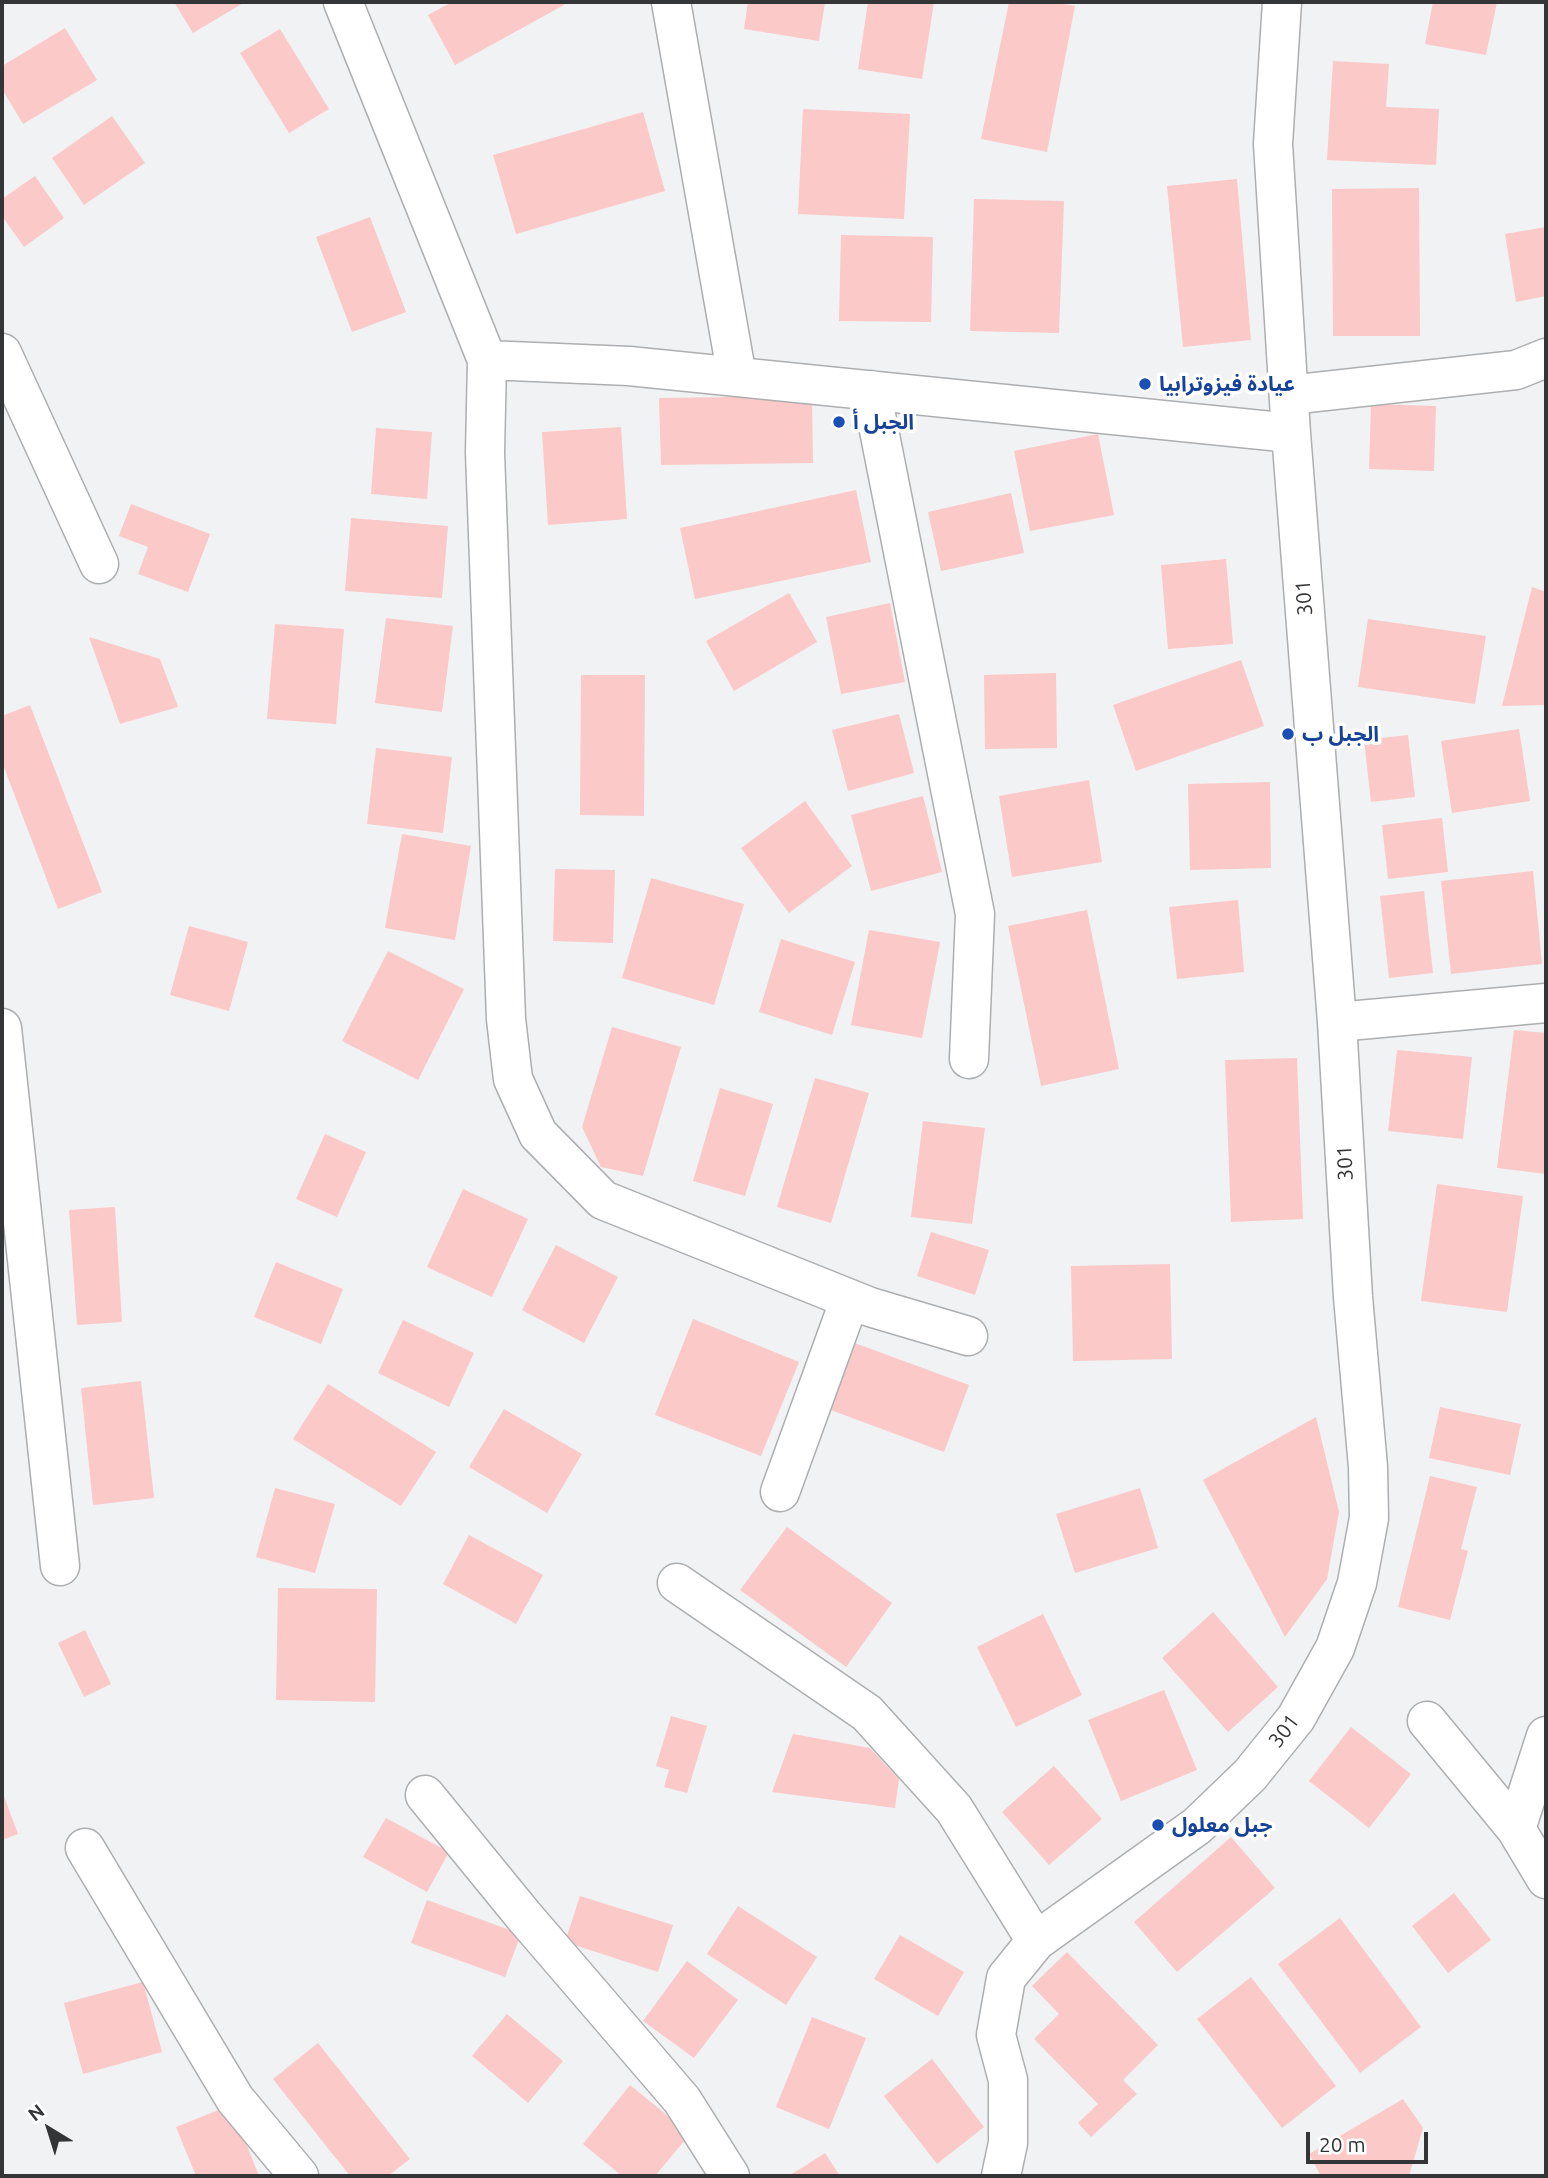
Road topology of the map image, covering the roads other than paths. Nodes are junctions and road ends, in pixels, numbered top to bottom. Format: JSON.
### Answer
{"nodes":[{"id":1,"x":343,"y":2,"type":"edge"},
{"id":2,"x":671,"y":2,"type":"edge"},
{"id":3,"x":1282,"y":2,"type":"edge"},
{"id":4,"x":2,"y":353,"type":"edge"},
{"id":5,"x":1546,"y":358,"type":"edge"},
{"id":6,"x":487,"y":360,"type":"junction"},
{"id":7,"x":737,"y":377,"type":"junction"},
{"id":8,"x":871,"y":390,"type":"junction"},
{"id":9,"x":1289,"y":395,"type":"junction"},
{"id":10,"x":1291,"y":433,"type":"junction"},
{"id":11,"x":99,"y":564,"type":"dead end"},
{"id":12,"x":1546,"y":1003,"type":"edge"},
{"id":13,"x":1337,"y":1022,"type":"junction"},
{"id":14,"x":2,"y":1028,"type":"edge"},
{"id":15,"x":970,"y":1059,"type":"dead end"},
{"id":16,"x":850,"y":1299,"type":"junction"},
{"id":17,"x":968,"y":1336,"type":"dead end"},
{"id":18,"x":780,"y":1492,"type":"dead end"},
{"id":19,"x":60,"y":1566,"type":"dead end"},
{"id":20,"x":677,"y":1583,"type":"dead end"},
{"id":21,"x":1427,"y":1721,"type":"dead end"},
{"id":22,"x":1546,"y":1736,"type":"edge"},
{"id":23,"x":425,"y":1795,"type":"dead end"},
{"id":24,"x":1516,"y":1829,"type":"junction"},
{"id":25,"x":85,"y":1848,"type":"dead end"},
{"id":26,"x":1546,"y":1880,"type":"edge"},
{"id":27,"x":1036,"y":1941,"type":"junction"},
{"id":28,"x":299,"y":2176,"type":"edge"},
{"id":29,"x":730,"y":2176,"type":"edge"},
{"id":30,"x":1001,"y":2176,"type":"edge"}],
"edges":[{"from":1,"to":6,"type":"street"},
{"from":2,"to":7,"type":"street"},
{"from":3,"to":9,"type":"street","name":"301"},
{"from":4,"to":11,"type":"street"},
{"from":5,"to":9,"type":"street"},
{"from":6,"to":7,"type":"street"},
{"from":6,"to":16,"type":"street"},
{"from":7,"to":8,"type":"street"},
{"from":8,"to":10,"type":"street"},
{"from":8,"to":15,"type":"street"},
{"from":9,"to":10,"type":"street","name":"301"},
{"from":10,"to":13,"type":"street","name":"301"},
{"from":12,"to":13,"type":"street"},
{"from":13,"to":27,"type":"street","name":"301"},
{"from":14,"to":19,"type":"street"},
{"from":16,"to":17,"type":"street"},
{"from":16,"to":18,"type":"street"},
{"from":20,"to":27,"type":"street"},
{"from":21,"to":24,"type":"street"},
{"from":22,"to":24,"type":"street"},
{"from":23,"to":29,"type":"street"},
{"from":24,"to":26,"type":"street"},
{"from":25,"to":28,"type":"street"},
{"from":27,"to":30,"type":"street","name":"301"}]}
